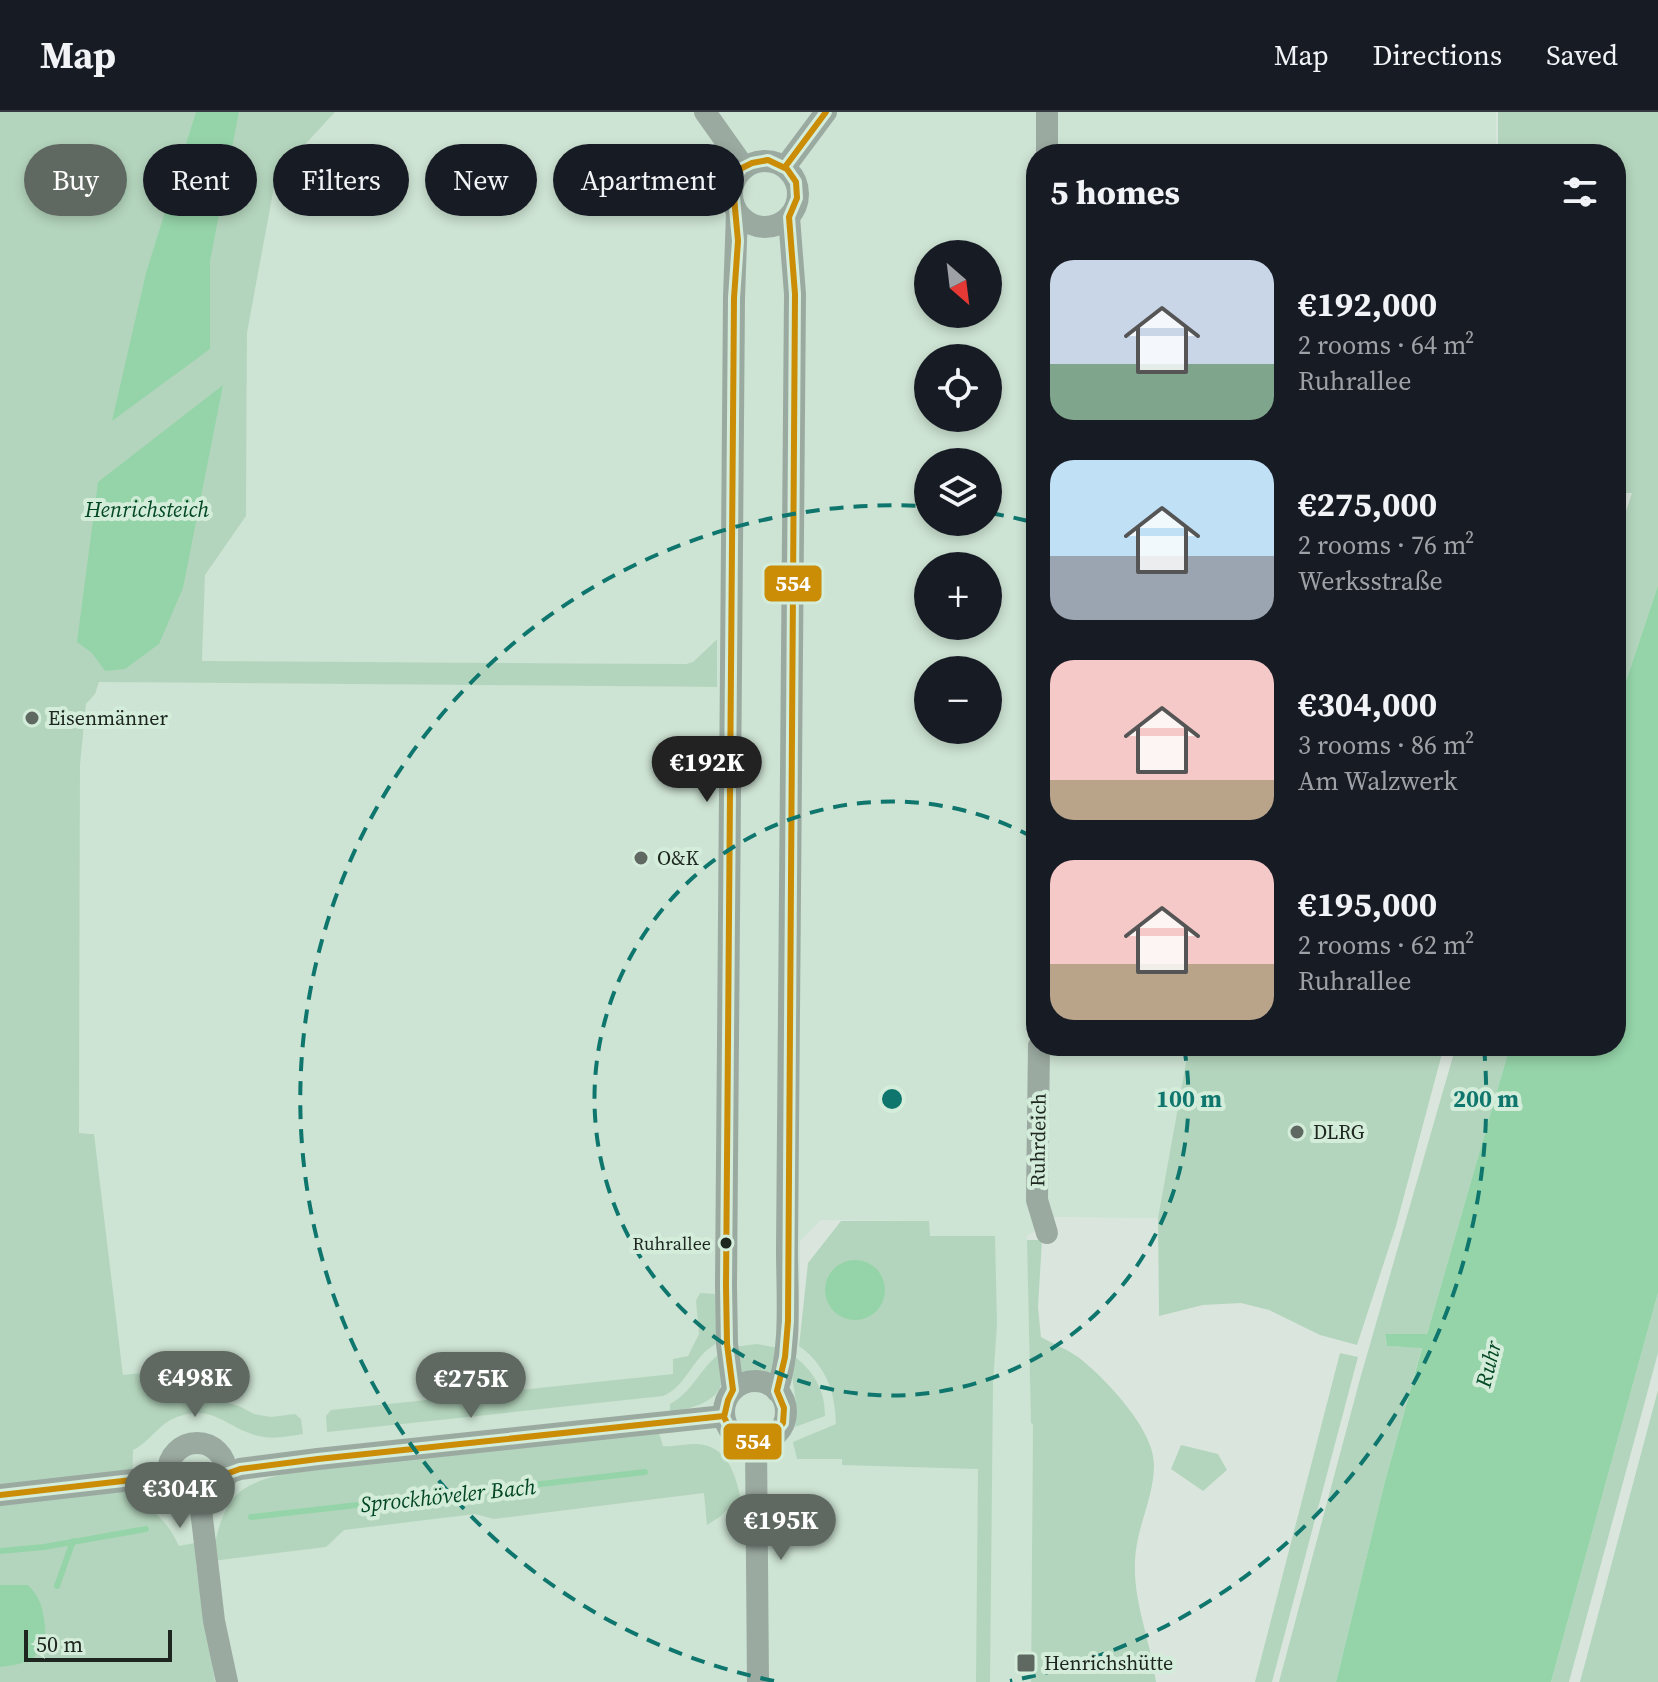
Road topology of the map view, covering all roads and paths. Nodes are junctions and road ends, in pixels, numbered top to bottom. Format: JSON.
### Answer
{"nodes":[{"id":1,"x":705,"y":112,"type":"edge"},
{"id":2,"x":826,"y":112,"type":"edge"},
{"id":3,"x":1047,"y":112,"type":"edge"},
{"id":4,"x":728,"y":144,"type":"edge"},
{"id":5,"x":1047,"y":144,"type":"edge"},
{"id":6,"x":744,"y":167,"type":"edge"},
{"id":7,"x":785,"y":167,"type":"junction"},
{"id":8,"x":737,"y":216,"type":"edge"},
{"id":9,"x":741,"y":216,"type":"edge"},
{"id":10,"x":789,"y":217,"type":"junction"},
{"id":11,"x":1039,"y":1056,"type":"edge"},
{"id":12,"x":1047,"y":1233,"type":"dead end"},
{"id":13,"x":733,"y":1390,"type":"junction"},
{"id":14,"x":777,"y":1391,"type":"junction"},
{"id":15,"x":724,"y":1416,"type":"junction"},
{"id":16,"x":756,"y":1443,"type":"junction"},
{"id":17,"x":226,"y":1474,"type":"junction"},
{"id":18,"x":167,"y":1476,"type":"junction"},
{"id":19,"x":0,"y":1495,"type":"edge"},
{"id":20,"x":200,"y":1501,"type":"junction"},
{"id":21,"x":227,"y":1682,"type":"edge"},
{"id":22,"x":758,"y":1682,"type":"edge"}],
"edges":[{"from":1,"to":4,"type":"street"},
{"from":2,"to":7,"type":"street"},
{"from":3,"to":5,"type":"street"},
{"from":6,"to":7,"type":"street"},
{"from":7,"to":10,"type":"street"},
{"from":8,"to":13,"type":"street"},
{"from":9,"to":10,"type":"street"},
{"from":10,"to":14,"type":"street"},
{"from":11,"to":12,"type":"street","name":"Ruhrdeich"},
{"from":13,"to":14,"type":"street"},
{"from":13,"to":15,"type":"street"},
{"from":14,"to":16,"type":"street"},
{"from":15,"to":16,"type":"street"},
{"from":15,"to":17,"type":"street"},
{"from":16,"to":22,"type":"street"},
{"from":17,"to":18,"type":"street"},
{"from":17,"to":20,"type":"street"},
{"from":18,"to":19,"type":"street"},
{"from":18,"to":20,"type":"street"},
{"from":20,"to":21,"type":"street"}]}
